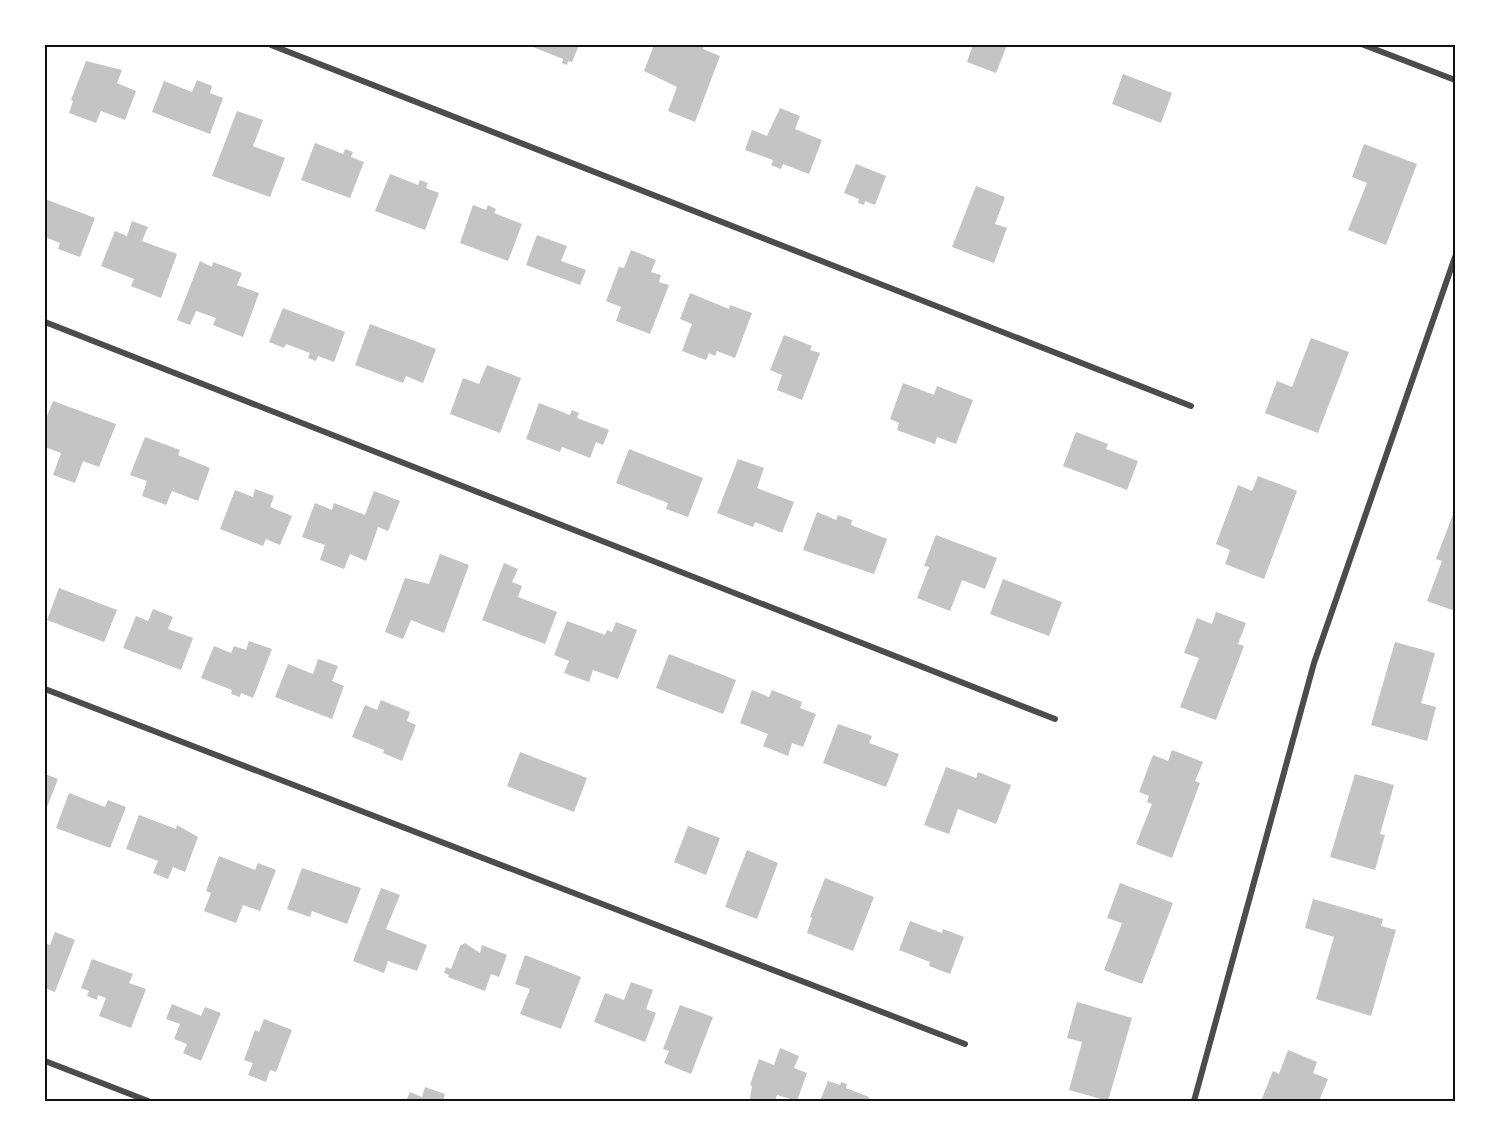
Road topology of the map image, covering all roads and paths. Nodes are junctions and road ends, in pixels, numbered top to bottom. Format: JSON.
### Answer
{"nodes":[{"id":1,"x":271,"y":45,"type":"edge"},
{"id":2,"x":1364,"y":45,"type":"edge"},
{"id":3,"x":1455,"y":80,"type":"edge"},
{"id":4,"x":1455,"y":257,"type":"edge"},
{"id":5,"x":45,"y":322,"type":"edge"},
{"id":6,"x":1191,"y":406,"type":"dead end"},
{"id":7,"x":45,"y":689,"type":"edge"},
{"id":8,"x":1055,"y":719,"type":"dead end"},
{"id":9,"x":965,"y":1044,"type":"dead end"},
{"id":10,"x":45,"y":1061,"type":"edge"},
{"id":11,"x":148,"y":1101,"type":"edge"},
{"id":12,"x":1194,"y":1101,"type":"edge"}],
"edges":[{"from":1,"to":6,"type":"street"},
{"from":2,"to":3,"type":"street"},
{"from":4,"to":12,"type":"street"},
{"from":5,"to":8,"type":"street"},
{"from":7,"to":9,"type":"street"},
{"from":10,"to":11,"type":"street"}]}
